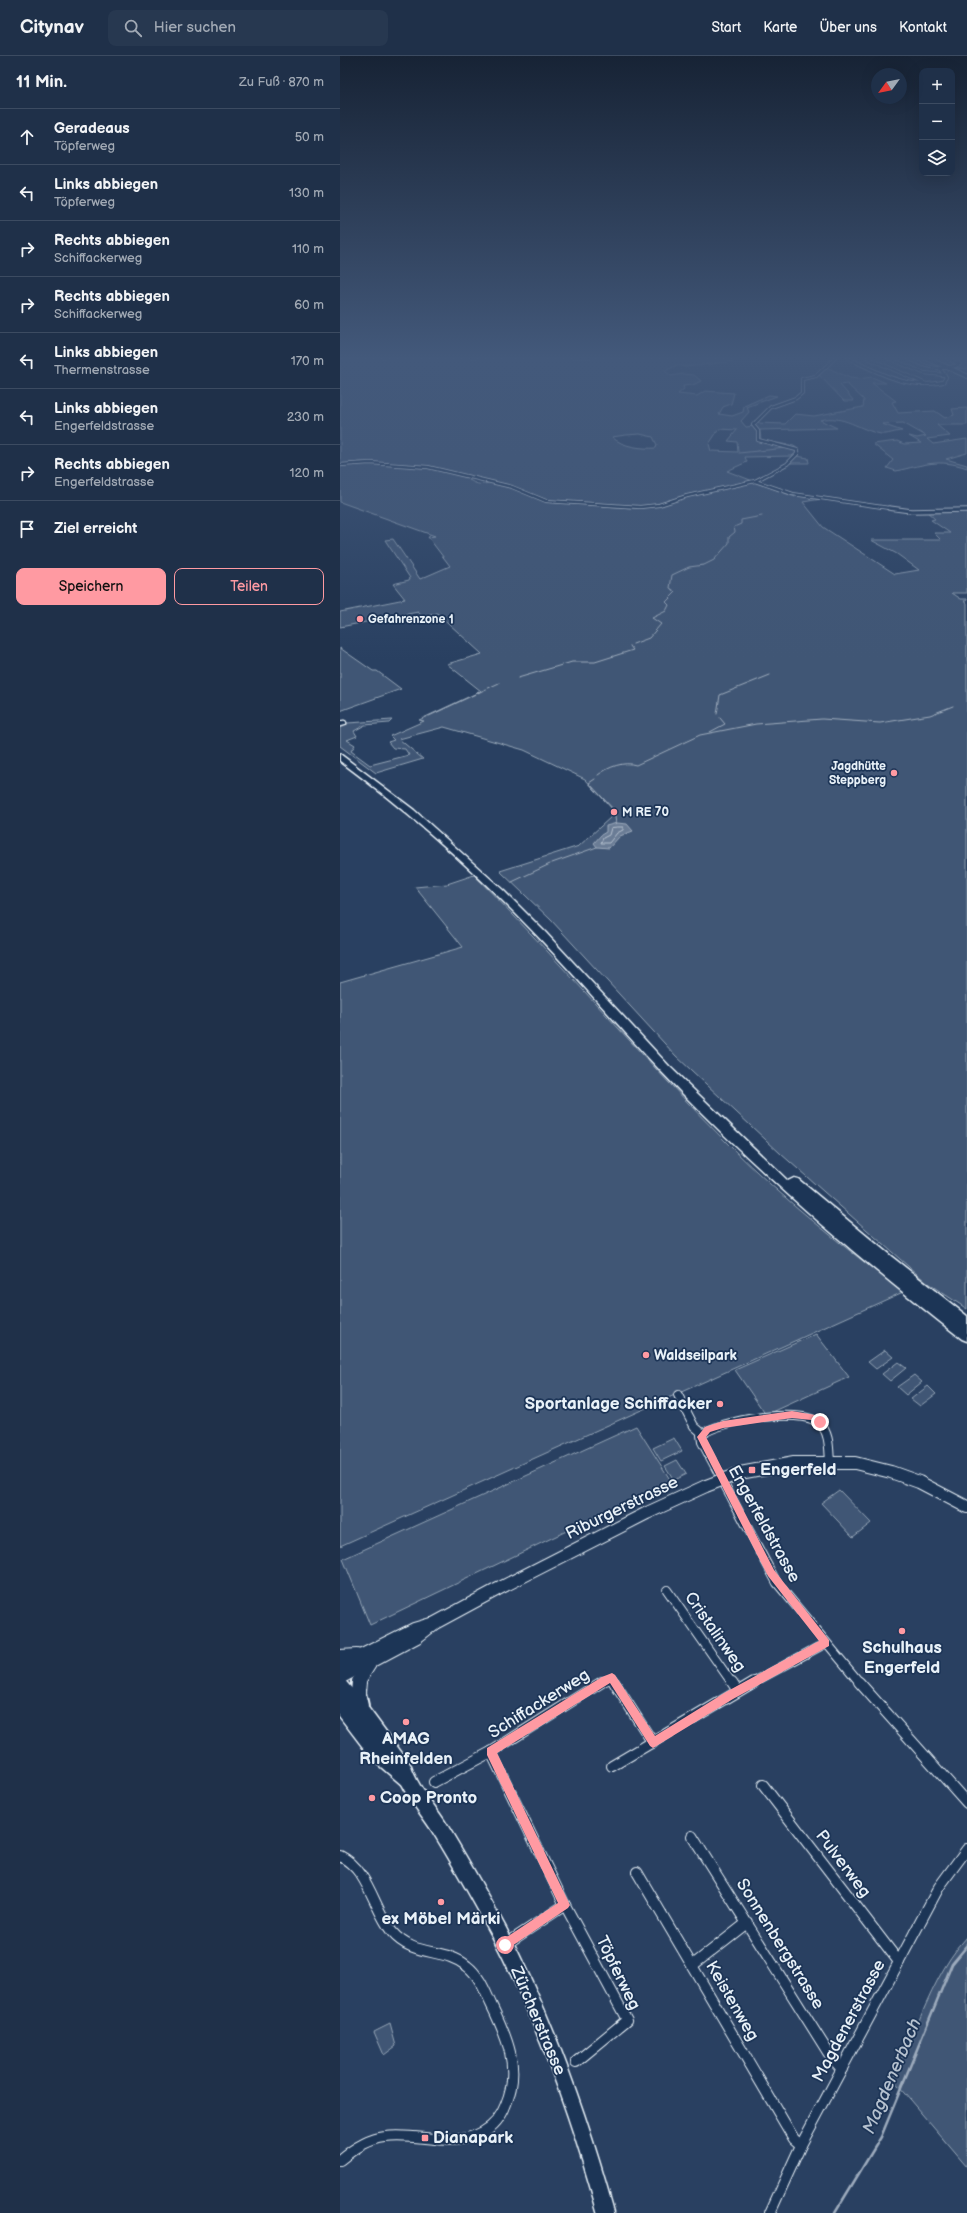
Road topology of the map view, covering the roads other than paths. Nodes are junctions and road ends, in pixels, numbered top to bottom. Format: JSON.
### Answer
{"nodes":[{"id":1,"x":792,"y":459,"type":"edge"},
{"id":2,"x":340,"y":465,"type":"edge"},
{"id":3,"x":755,"y":481,"type":"junction"},
{"id":4,"x":967,"y":510,"type":"edge"},
{"id":5,"x":340,"y":750,"type":"edge"},
{"id":6,"x":340,"y":757,"type":"edge"},
{"id":7,"x":929,"y":1295,"type":"junction"},
{"id":8,"x":967,"y":1316,"type":"edge"},
{"id":9,"x":967,"y":1324,"type":"edge"},
{"id":10,"x":967,"y":1335,"type":"edge"},
{"id":11,"x":678,"y":1395,"type":"dead end"},
{"id":12,"x":702,"y":1433,"type":"junction"},
{"id":13,"x":833,"y":1463,"type":"junction"},
{"id":14,"x":967,"y":1507,"type":"edge"},
{"id":15,"x":967,"y":1513,"type":"edge"},
{"id":16,"x":667,"y":1590,"type":"dead end"},
{"id":17,"x":435,"y":1623,"type":"junction"},
{"id":18,"x":826,"y":1643,"type":"junction"},
{"id":19,"x":360,"y":1655,"type":"junction"},
{"id":20,"x":340,"y":1656,"type":"edge"},
{"id":21,"x":372,"y":1662,"type":"junction"},
{"id":22,"x":340,"y":1666,"type":"edge"},
{"id":23,"x":340,"y":1678,"type":"edge"},
{"id":24,"x":340,"y":1688,"type":"edge"},
{"id":25,"x":738,"y":1691,"type":"junction"},
{"id":26,"x":340,"y":1704,"type":"edge"},
{"id":27,"x":363,"y":1714,"type":"junction"},
{"id":28,"x":653,"y":1743,"type":"junction"},
{"id":29,"x":491,"y":1752,"type":"junction"},
{"id":30,"x":612,"y":1766,"type":"dead end"},
{"id":31,"x":406,"y":1778,"type":"junction"},
{"id":32,"x":434,"y":1782,"type":"dead end"},
{"id":33,"x":763,"y":1785,"type":"dead end"},
{"id":34,"x":967,"y":1803,"type":"edge"},
{"id":35,"x":692,"y":1836,"type":"dead end"},
{"id":36,"x":967,"y":1849,"type":"edge"},
{"id":37,"x":340,"y":1856,"type":"edge"},
{"id":38,"x":637,"y":1872,"type":"dead end"},
{"id":39,"x":564,"y":1905,"type":"junction"},
{"id":40,"x":748,"y":1922,"type":"junction"},
{"id":41,"x":505,"y":1945,"type":"junction"},
{"id":42,"x":899,"y":1962,"type":"junction"},
{"id":43,"x":693,"y":1965,"type":"junction"},
{"id":44,"x":576,"y":2062,"type":"dead end"},
{"id":45,"x":842,"y":2069,"type":"junction"},
{"id":46,"x":801,"y":2145,"type":"junction"},
{"id":47,"x":340,"y":2160,"type":"edge"},
{"id":48,"x":606,"y":2213,"type":"edge"},
{"id":49,"x":770,"y":2213,"type":"edge"}],
"edges":[{"from":1,"to":3,"type":"street"},
{"from":2,"to":3,"type":"street"},
{"from":3,"to":4,"type":"street"},
{"from":5,"to":7,"type":"highway"},
{"from":6,"to":10,"type":"highway"},
{"from":7,"to":8,"type":"highway"},
{"from":7,"to":9,"type":"highway"},
{"from":11,"to":12,"type":"street"},
{"from":12,"to":13,"type":"street"},
{"from":12,"to":18,"type":"street","name":"Engerfeldstrasse"},
{"from":13,"to":14,"type":"main road","name":"Riburgerstrasse"},
{"from":13,"to":15,"type":"main road","name":"Riburgerstrasse"},
{"from":13,"to":17,"type":"main road","name":"Riburgerstrasse","bridge":true},
{"from":16,"to":25,"type":"street","name":"Cristalinweg"},
{"from":17,"to":19,"type":"main road","name":"Riburgerstrasse"},
{"from":17,"to":21,"type":"main road","name":"Riburgerstrasse"},
{"from":18,"to":25,"type":"street"},
{"from":18,"to":34,"type":"street","name":"Engerfeldstrasse"},
{"from":19,"to":20,"type":"main road"},
{"from":19,"to":22,"type":"main road","name":"Riburgerstrasse"},
{"from":21,"to":23,"type":"main road","name":"Riburgerstrasse"},
{"from":21,"to":27,"type":"main road","name":"Riburgerstrasse"},
{"from":24,"to":27,"type":"main road","name":"Zürcherstrasse"},
{"from":25,"to":28,"type":"street"},
{"from":26,"to":31,"type":"main road","name":"Zürcherstrasse"},
{"from":27,"to":31,"type":"main road","name":"Zürcherstrasse"},
{"from":28,"to":29,"type":"street","name":"Schiffackerweg"},
{"from":28,"to":30,"type":"street"},
{"from":29,"to":32,"type":"street","name":"Schiffackerweg"},
{"from":29,"to":39,"type":"street","name":"Töpferweg"},
{"from":31,"to":41,"type":"main road","name":"Zürcherstrasse"},
{"from":33,"to":42,"type":"street","name":"Pulverweg"},
{"from":35,"to":40,"type":"street","name":"Sonnenbergstrasse"},
{"from":36,"to":42,"type":"street","name":"Magdenerstrasse"},
{"from":37,"to":47,"type":"street"},
{"from":38,"to":43,"type":"street","name":"Keistenweg"},
{"from":39,"to":41,"type":"street"},
{"from":39,"to":44,"type":"street","name":"Töpferweg"},
{"from":40,"to":43,"type":"street"},
{"from":40,"to":45,"type":"street","name":"Sonnenbergstrasse"},
{"from":41,"to":48,"type":"main road","name":"Zürcherstrasse"},
{"from":42,"to":45,"type":"street","name":"Magdenerstrasse"},
{"from":43,"to":46,"type":"street","name":"Keistenweg"},
{"from":45,"to":46,"type":"street","name":"Magdenerstrasse"},
{"from":46,"to":49,"type":"street","name":"Magdenerstrasse"}]}
